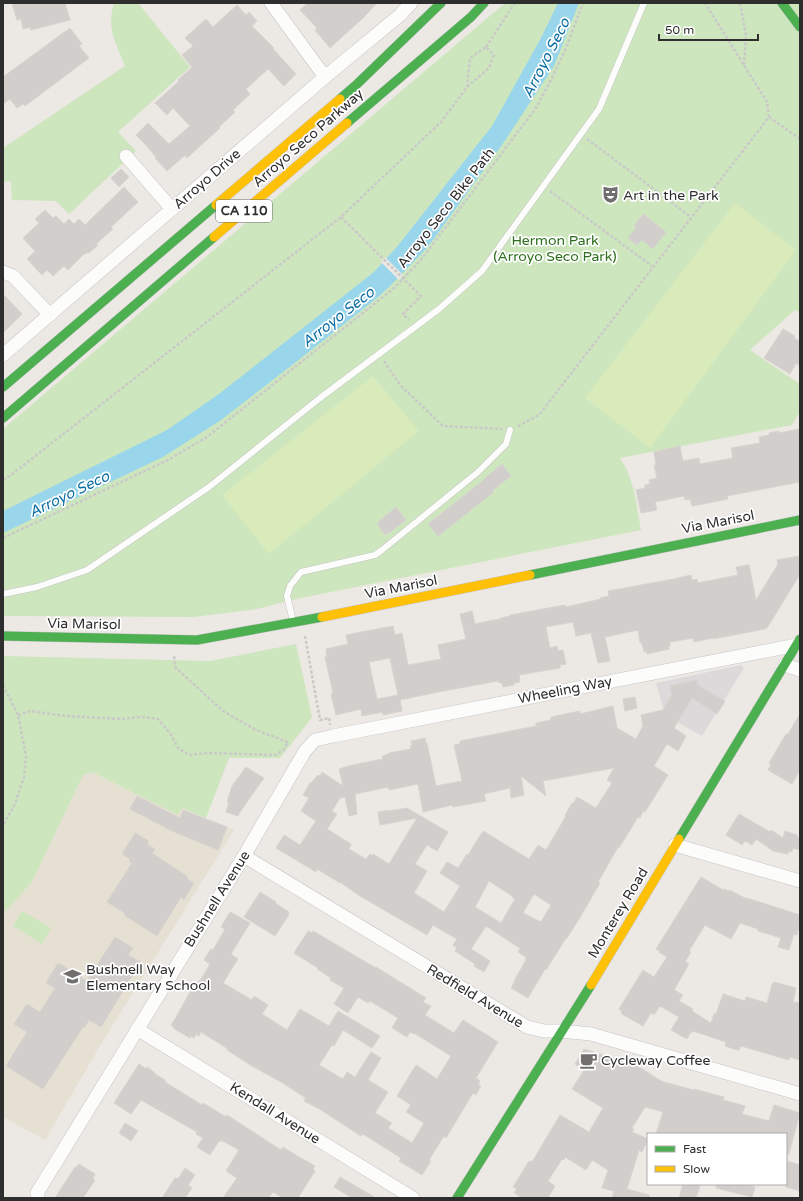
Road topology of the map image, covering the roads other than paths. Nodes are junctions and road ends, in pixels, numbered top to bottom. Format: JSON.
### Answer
{"nodes":[{"id":1,"x":271,"y":3,"type":"edge"},
{"id":2,"x":411,"y":3,"type":"edge"},
{"id":3,"x":441,"y":3,"type":"edge"},
{"id":4,"x":484,"y":3,"type":"edge"},
{"id":5,"x":644,"y":3,"type":"edge"},
{"id":6,"x":782,"y":3,"type":"edge"},
{"id":7,"x":800,"y":27,"type":"edge"},
{"id":8,"x":325,"y":77,"type":"junction"},
{"id":9,"x":126,"y":156,"type":"dead end"},
{"id":10,"x":172,"y":209,"type":"junction"},
{"id":11,"x":3,"y":272,"type":"edge"},
{"id":12,"x":50,"y":315,"type":"junction"},
{"id":13,"x":3,"y":355,"type":"edge"},
{"id":14,"x":3,"y":387,"type":"edge"},
{"id":15,"x":3,"y":418,"type":"edge"},
{"id":16,"x":510,"y":430,"type":"road end"},
{"id":17,"x":800,"y":520,"type":"edge"},
{"id":18,"x":3,"y":594,"type":"edge"},
{"id":19,"x":298,"y":622,"type":"junction"},
{"id":20,"x":3,"y":636,"type":"edge"},
{"id":21,"x":799,"y":642,"type":"edge"},
{"id":22,"x":785,"y":665,"type":"junction"},
{"id":23,"x":800,"y":670,"type":"edge"},
{"id":24,"x":333,"y":736,"type":"joint"},
{"id":25,"x":675,"y":845,"type":"junction"},
{"id":26,"x":244,"y":856,"type":"junction"},
{"id":27,"x":800,"y":881,"type":"edge"},
{"id":28,"x":137,"y":1029,"type":"junction"},
{"id":29,"x":561,"y":1031,"type":"junction"},
{"id":30,"x":800,"y":1094,"type":"edge"},
{"id":31,"x":38,"y":1198,"type":"edge"},
{"id":32,"x":413,"y":1198,"type":"edge"},
{"id":33,"x":457,"y":1198,"type":"edge"}],
"edges":[{"from":1,"to":8,"type":"street"},
{"from":2,"to":8,"type":"street","name":"Arroyo Drive"},
{"from":3,"to":14,"type":"main road","name":"Arroyo Seco Parkway","number":"CA 110"},
{"from":4,"to":15,"type":"main road","name":"Arroyo Seco Parkway","number":"CA 110"},
{"from":5,"to":18,"type":"lane"},
{"from":6,"to":7,"type":"main road"},
{"from":8,"to":10,"type":"street","name":"Arroyo Drive"},
{"from":9,"to":10,"type":"street"},
{"from":10,"to":12,"type":"street","name":"Arroyo Drive"},
{"from":11,"to":12,"type":"street"},
{"from":12,"to":13,"type":"street","name":"Arroyo Drive"},
{"from":16,"to":19,"type":"lane"},
{"from":17,"to":19,"type":"main road","name":"Via Marisol"},
{"from":19,"to":20,"type":"main road","name":"Via Marisol"},
{"from":21,"to":22,"type":"main road","name":"Monterey Road"},
{"from":21,"to":24,"type":"street","name":"Wheeling Way"},
{"from":22,"to":23,"type":"street"},
{"from":22,"to":25,"type":"main road","name":"Monterey Road"},
{"from":24,"to":26,"type":"street","name":"Bushnell Avenue"},
{"from":25,"to":27,"type":"street"},
{"from":25,"to":29,"type":"main road","name":"Monterey Road"},
{"from":26,"to":28,"type":"street","name":"Bushnell Avenue"},
{"from":26,"to":29,"type":"street","name":"Redfield Avenue"},
{"from":28,"to":31,"type":"street","name":"Bushnell Avenue"},
{"from":28,"to":32,"type":"street","name":"Kendall Avenue"},
{"from":29,"to":30,"type":"street","name":"Redfield Avenue"},
{"from":29,"to":33,"type":"main road","name":"Monterey Road"}]}
